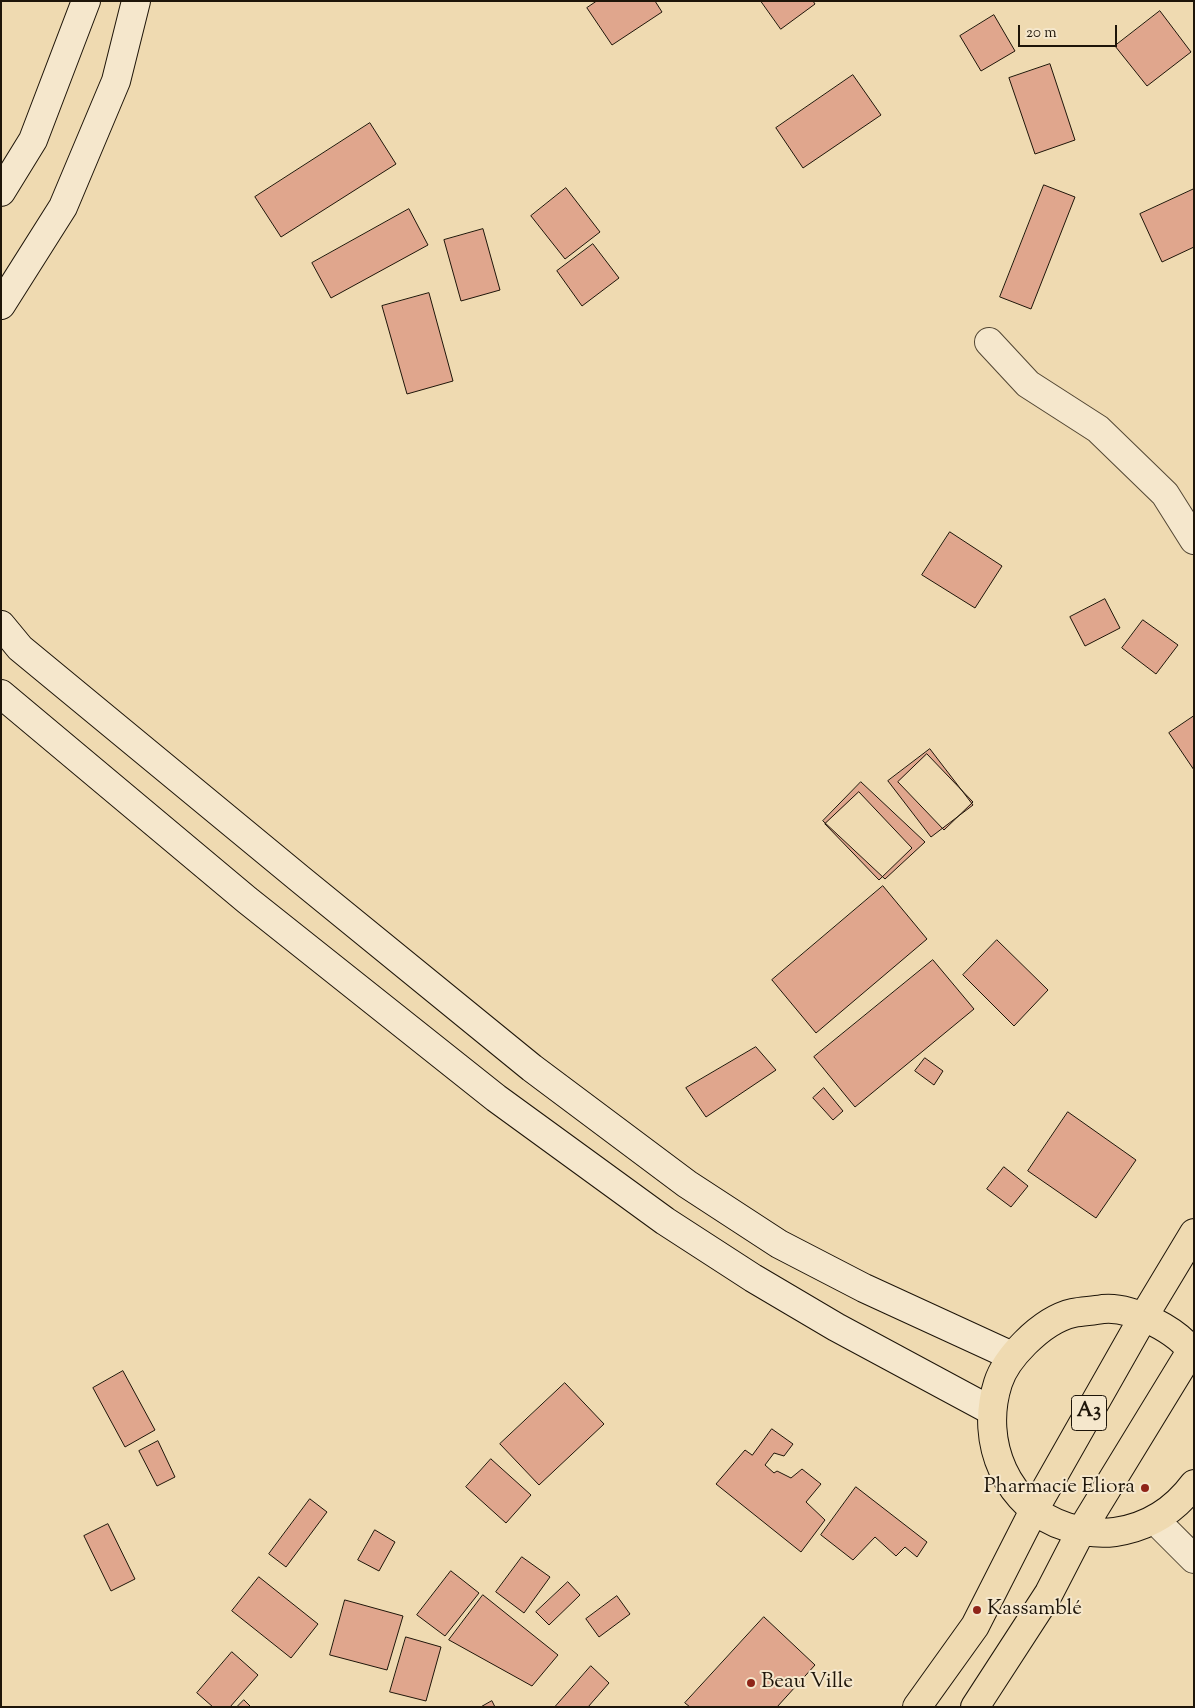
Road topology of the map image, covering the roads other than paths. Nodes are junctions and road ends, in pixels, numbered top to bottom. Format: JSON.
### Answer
{"nodes":[{"id":1,"x":86,"y":1,"type":"edge"},
{"id":2,"x":136,"y":1,"type":"edge"},
{"id":3,"x":1,"y":192,"type":"edge"},
{"id":4,"x":1,"y":305,"type":"edge"},
{"id":5,"x":989,"y":342,"type":"dead end"},
{"id":6,"x":1194,"y":540,"type":"edge"},
{"id":7,"x":1,"y":625,"type":"edge"},
{"id":8,"x":1,"y":694,"type":"edge"},
{"id":9,"x":1194,"y":1233,"type":"edge"},
{"id":10,"x":1144,"y":1316,"type":"junction"},
{"id":11,"x":1193,"y":1351,"type":"edge"},
{"id":12,"x":1012,"y":1356,"type":"junction"},
{"id":13,"x":992,"y":1411,"type":"junction"},
{"id":14,"x":1194,"y":1484,"type":"edge"},
{"id":15,"x":1034,"y":1510,"type":"junction"},
{"id":16,"x":1154,"y":1520,"type":"junction"},
{"id":17,"x":1081,"y":1531,"type":"junction"},
{"id":18,"x":1194,"y":1559,"type":"edge"},
{"id":19,"x":916,"y":1707,"type":"edge"},
{"id":20,"x":975,"y":1707,"type":"edge"}],
"edges":[{"from":1,"to":3,"type":"main road"},
{"from":2,"to":4,"type":"main road"},
{"from":5,"to":6,"type":"main road"},
{"from":7,"to":12,"type":"main road"},
{"from":8,"to":13,"type":"main road"},
{"from":9,"to":10,"type":"main road","number":"A3"},
{"from":10,"to":11,"type":"main road"},
{"from":10,"to":12,"type":"main road"},
{"from":10,"to":15,"type":"main road","number":"A3"},
{"from":11,"to":17,"type":"main road","number":"A3"},
{"from":12,"to":13,"type":"main road"},
{"from":13,"to":15,"type":"main road"},
{"from":14,"to":16,"type":"main road"},
{"from":15,"to":17,"type":"main road"},
{"from":15,"to":19,"type":"main road","number":"A3"},
{"from":16,"to":17,"type":"main road"},
{"from":16,"to":18,"type":"main road"},
{"from":17,"to":20,"type":"main road","number":"A3"}]}
